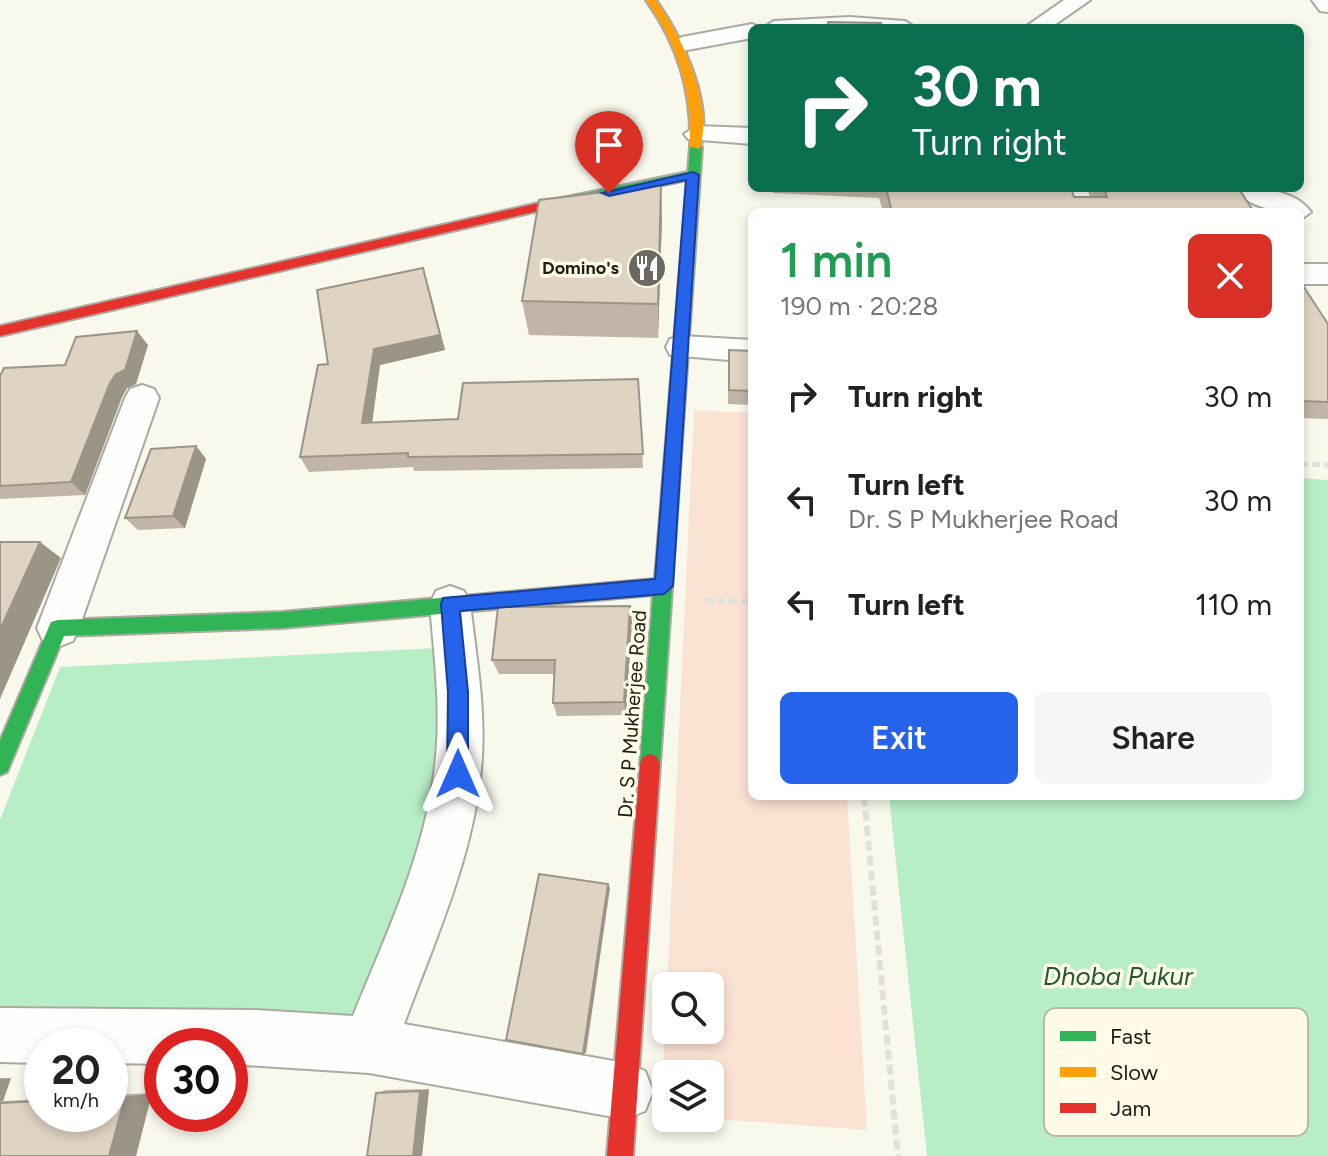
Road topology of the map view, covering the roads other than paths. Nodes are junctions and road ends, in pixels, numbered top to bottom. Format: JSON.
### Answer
{"nodes":[{"id":1,"x":651,"y":0,"type":"edge"},
{"id":2,"x":1079,"y":0,"type":"edge"},
{"id":3,"x":1323,"y":0,"type":"edge"},
{"id":4,"x":1328,"y":6,"type":"edge"},
{"id":5,"x":1041,"y":24,"type":"edge"},
{"id":6,"x":748,"y":32,"type":"edge"},
{"id":7,"x":682,"y":44,"type":"junction"},
{"id":8,"x":697,"y":134,"type":"junction"},
{"id":9,"x":748,"y":136,"type":"edge"},
{"id":10,"x":693,"y":175,"type":"junction"},
{"id":11,"x":1256,"y":192,"type":"edge"},
{"id":12,"x":1289,"y":208,"type":"edge"},
{"id":13,"x":1304,"y":274,"type":"edge"},
{"id":14,"x":1328,"y":274,"type":"edge"},
{"id":15,"x":0,"y":331,"type":"edge"},
{"id":16,"x":682,"y":347,"type":"junction"},
{"id":17,"x":748,"y":351,"type":"edge"},
{"id":18,"x":142,"y":398,"type":"dead end"},
{"id":19,"x":664,"y":586,"type":"junction"},
{"id":20,"x":450,"y":604,"type":"junction"},
{"id":21,"x":58,"y":628,"type":"junction"},
{"id":22,"x":0,"y":765,"type":"edge"},
{"id":23,"x":0,"y":1035,"type":"edge"},
{"id":24,"x":369,"y":1045,"type":"junction"},
{"id":25,"x":625,"y":1091,"type":"junction"},
{"id":26,"x":620,"y":1156,"type":"edge"}],
"edges":[{"from":1,"to":7,"type":"street","name":"Dr. S P Mukherjee Road"},
{"from":2,"to":5,"type":"street"},
{"from":3,"to":4,"type":"street"},
{"from":6,"to":7,"type":"street"},
{"from":7,"to":8,"type":"street","name":"Dr. S P Mukherjee Road"},
{"from":8,"to":9,"type":"street"},
{"from":8,"to":10,"type":"street","name":"Dr. S P Mukherjee Road"},
{"from":10,"to":15,"type":"street"},
{"from":10,"to":16,"type":"street","name":"Dr. S P Mukherjee Road"},
{"from":11,"to":12,"type":"street"},
{"from":13,"to":14,"type":"street"},
{"from":16,"to":17,"type":"street"},
{"from":16,"to":19,"type":"street","name":"Dr. S P Mukherjee Road"},
{"from":18,"to":21,"type":"street"},
{"from":19,"to":20,"type":"street"},
{"from":19,"to":25,"type":"street","name":"Dr. S P Mukherjee Road"},
{"from":20,"to":21,"type":"street"},
{"from":20,"to":24,"type":"street"},
{"from":21,"to":22,"type":"street"},
{"from":23,"to":24,"type":"street"},
{"from":24,"to":25,"type":"street"},
{"from":25,"to":26,"type":"street","name":"Dr. S P Mukherjee Road"}]}
